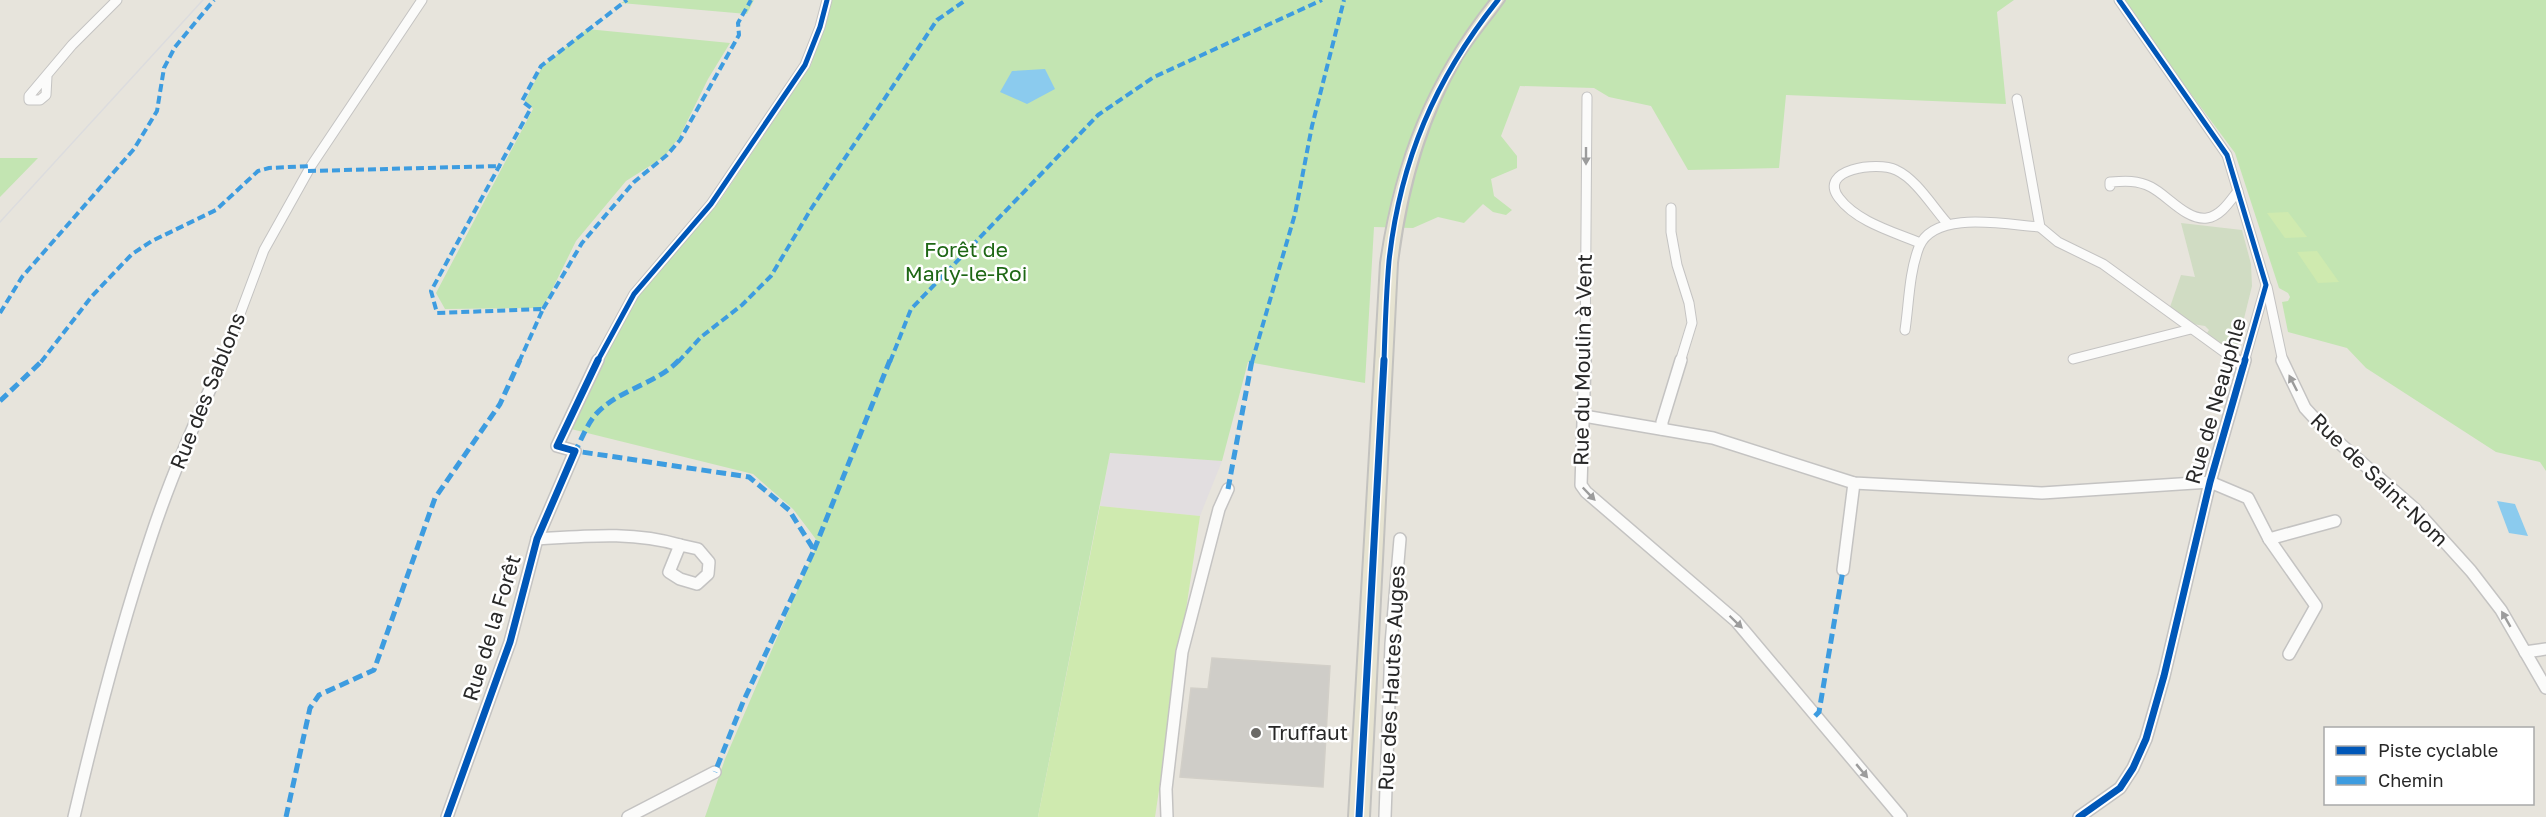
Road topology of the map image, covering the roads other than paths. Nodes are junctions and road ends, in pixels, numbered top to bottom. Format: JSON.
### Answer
{"nodes":[{"id":1,"x":117,"y":0,"type":"edge"},
{"id":2,"x":422,"y":0,"type":"edge"},
{"id":3,"x":827,"y":0,"type":"edge"},
{"id":4,"x":1498,"y":0,"type":"edge"},
{"id":5,"x":2119,"y":0,"type":"edge"},
{"id":6,"x":47,"y":76,"type":"dead end"},
{"id":7,"x":1587,"y":97,"type":"dead end"},
{"id":8,"x":2017,"y":99,"type":"dead end"},
{"id":9,"x":2110,"y":186,"type":"dead end"},
{"id":10,"x":2238,"y":191,"type":"junction"},
{"id":11,"x":1671,"y":208,"type":"dead end"},
{"id":12,"x":1947,"y":223,"type":"junction"},
{"id":13,"x":2040,"y":227,"type":"junction"},
{"id":14,"x":1920,"y":243,"type":"junction"},
{"id":15,"x":2266,"y":285,"type":"junction"},
{"id":16,"x":2191,"y":329,"type":"junction"},
{"id":17,"x":1905,"y":330,"type":"dead end"},
{"id":18,"x":2073,"y":359,"type":"dead end"},
{"id":19,"x":2243,"y":365,"type":"junction"},
{"id":20,"x":1584,"y":416,"type":"junction"},
{"id":21,"x":1662,"y":429,"type":"junction"},
{"id":22,"x":2210,"y":482,"type":"junction"},
{"id":23,"x":1854,"y":483,"type":"junction"},
{"id":24,"x":1228,"y":489,"type":"dead end"},
{"id":25,"x":2335,"y":521,"type":"dead end"},
{"id":26,"x":537,"y":539,"type":"junction"},
{"id":27,"x":1400,"y":539,"type":"dead end"},
{"id":28,"x":2269,"y":539,"type":"junction"},
{"id":29,"x":680,"y":545,"type":"dead end"},
{"id":30,"x":1843,"y":570,"type":"dead end"},
{"id":31,"x":2546,"y":649,"type":"edge"},
{"id":32,"x":2525,"y":652,"type":"junction"},
{"id":33,"x":2289,"y":654,"type":"dead end"},
{"id":34,"x":2546,"y":688,"type":"edge"},
{"id":35,"x":715,"y":772,"type":"dead end"},
{"id":36,"x":74,"y":817,"type":"edge"},
{"id":37,"x":447,"y":817,"type":"edge"},
{"id":38,"x":628,"y":817,"type":"edge"},
{"id":39,"x":1167,"y":817,"type":"edge"},
{"id":40,"x":1359,"y":817,"type":"edge"},
{"id":41,"x":1385,"y":817,"type":"edge"},
{"id":42,"x":1901,"y":817,"type":"edge"},
{"id":43,"x":2079,"y":817,"type":"edge"}],
"edges":[{"from":1,"to":6,"type":"street"},
{"from":2,"to":36,"type":"street","name":"Rue des Sablons"},
{"from":3,"to":26,"type":"street","name":"Rue de la Forêt"},
{"from":4,"to":40,"type":"main road"},
{"from":5,"to":10,"type":"street"},
{"from":7,"to":20,"type":"street","name":"Rue du Moulin à Vent","one_way":true},
{"from":8,"to":13,"type":"street"},
{"from":9,"to":10,"type":"street"},
{"from":10,"to":15,"type":"street"},
{"from":11,"to":21,"type":"street"},
{"from":12,"to":13,"type":"street"},
{"from":12,"to":14,"type":"street"},
{"from":12,"to":14,"type":"street"},
{"from":13,"to":16,"type":"street"},
{"from":14,"to":17,"type":"street"},
{"from":15,"to":19,"type":"street","name":"Rue de Neauphle"},
{"from":32,"to":15,"type":"street","name":"Rue de Saint-Nom","one_way":true},
{"from":16,"to":18,"type":"street"},
{"from":16,"to":19,"type":"street"},
{"from":19,"to":22,"type":"street","name":"Rue de Neauphle"},
{"from":20,"to":21,"type":"street"},
{"from":20,"to":42,"type":"street","name":"Rue du Moulin à Vent","one_way":true},
{"from":21,"to":23,"type":"street"},
{"from":22,"to":23,"type":"street"},
{"from":22,"to":28,"type":"street"},
{"from":22,"to":43,"type":"street","name":"Rue de Neauphle"},
{"from":23,"to":30,"type":"street"},
{"from":24,"to":39,"type":"street"},
{"from":25,"to":28,"type":"street"},
{"from":26,"to":29,"type":"street"},
{"from":26,"to":37,"type":"street","name":"Rue de la Forêt"},
{"from":27,"to":41,"type":"street","name":"Rue des Hautes Auges"},
{"from":28,"to":33,"type":"street"},
{"from":31,"to":32,"type":"street"},
{"from":32,"to":34,"type":"street","name":"Rue de Saint-Nom"},
{"from":35,"to":38,"type":"street"}]}
